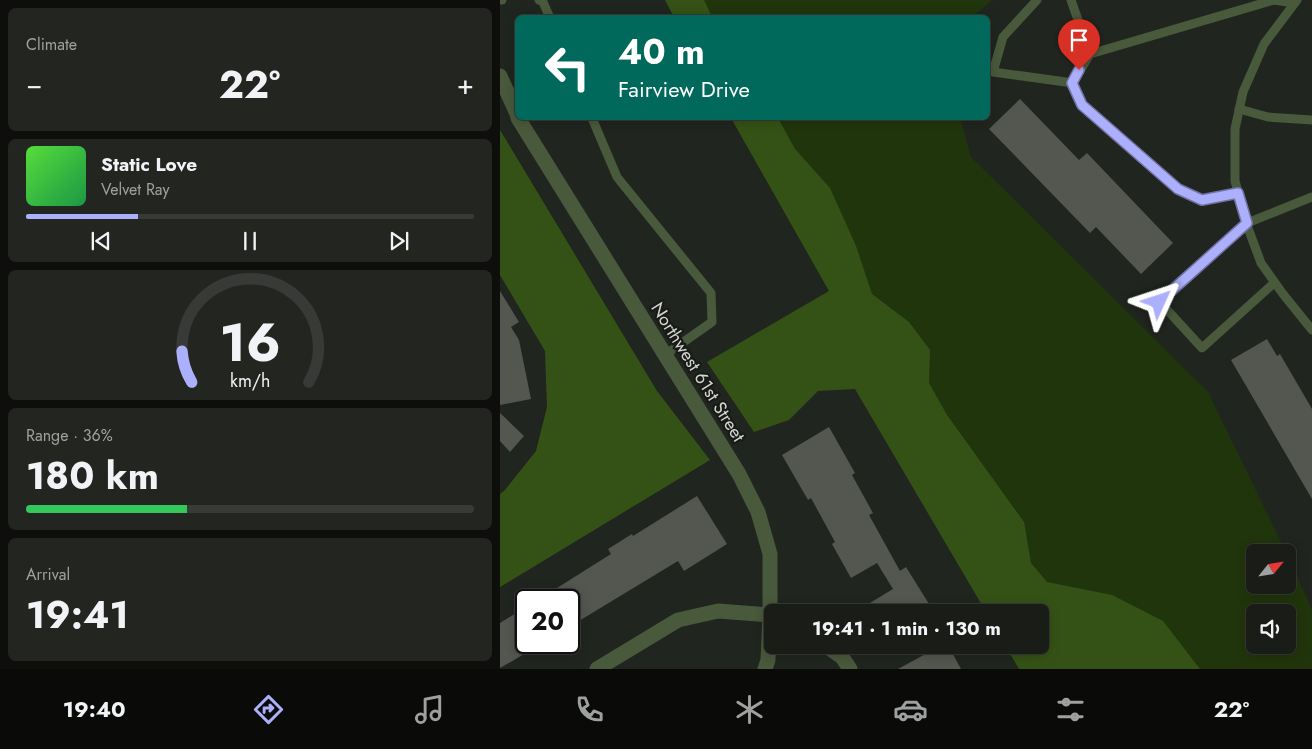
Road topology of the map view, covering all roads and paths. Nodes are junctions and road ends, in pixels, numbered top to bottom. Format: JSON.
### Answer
{"nodes":[{"id":1,"x":540,"y":0,"type":"edge"},
{"id":2,"x":1037,"y":0,"type":"edge"},
{"id":3,"x":1072,"y":0,"type":"edge"},
{"id":4,"x":1295,"y":2,"type":"edge"},
{"id":5,"x":549,"y":15,"type":"edge"},
{"id":6,"x":1090,"y":54,"type":"junction"},
{"id":7,"x":500,"y":76,"type":"edge"},
{"id":8,"x":1072,"y":83,"type":"junction"},
{"id":9,"x":1239,"y":109,"type":"junction"},
{"id":10,"x":515,"y":110,"type":"edge"},
{"id":11,"x":520,"y":120,"type":"edge"},
{"id":12,"x":593,"y":120,"type":"edge"},
{"id":13,"x":1312,"y":120,"type":"edge"},
{"id":14,"x":1238,"y":193,"type":"junction"},
{"id":15,"x":1312,"y":197,"type":"edge"},
{"id":16,"x":1247,"y":223,"type":"junction"},
{"id":17,"x":1274,"y":283,"type":"junction"},
{"id":18,"x":1312,"y":330,"type":"edge"},
{"id":19,"x":666,"y":355,"type":"junction"},
{"id":20,"x":771,"y":604,"type":"edge"},
{"id":21,"x":764,"y":614,"type":"edge"},
{"id":22,"x":768,"y":654,"type":"edge"},
{"id":23,"x":838,"y":654,"type":"edge"},
{"id":24,"x":597,"y":669,"type":"edge"},
{"id":25,"x":765,"y":669,"type":"edge"},
{"id":26,"x":850,"y":669,"type":"edge"}],
"edges":[{"from":1,"to":5,"type":"lane"},
{"from":2,"to":8,"type":"lane"},
{"from":3,"to":6,"type":"lane"},
{"from":4,"to":6,"type":"lane"},
{"from":4,"to":9,"type":"lane"},
{"from":6,"to":8,"type":"lane"},
{"from":7,"to":10,"type":"street","name":"Northwest 61st Street"},
{"from":8,"to":14,"type":"lane"},
{"from":9,"to":13,"type":"lane"},
{"from":9,"to":14,"type":"lane"},
{"from":11,"to":19,"type":"street","name":"Northwest 61st Street"},
{"from":12,"to":19,"type":"lane"},
{"from":14,"to":16,"type":"lane"},
{"from":15,"to":16,"type":"lane"},
{"from":16,"to":17,"type":"lane"},
{"from":16,"to":17,"type":"lane"},
{"from":17,"to":18,"type":"lane"},
{"from":19,"to":20,"type":"street","name":"Northwest 61st Street"},
{"from":21,"to":24,"type":"street"},
{"from":22,"to":25,"type":"street","name":"Northwest 61st Street"},
{"from":23,"to":26,"type":"street"}]}
